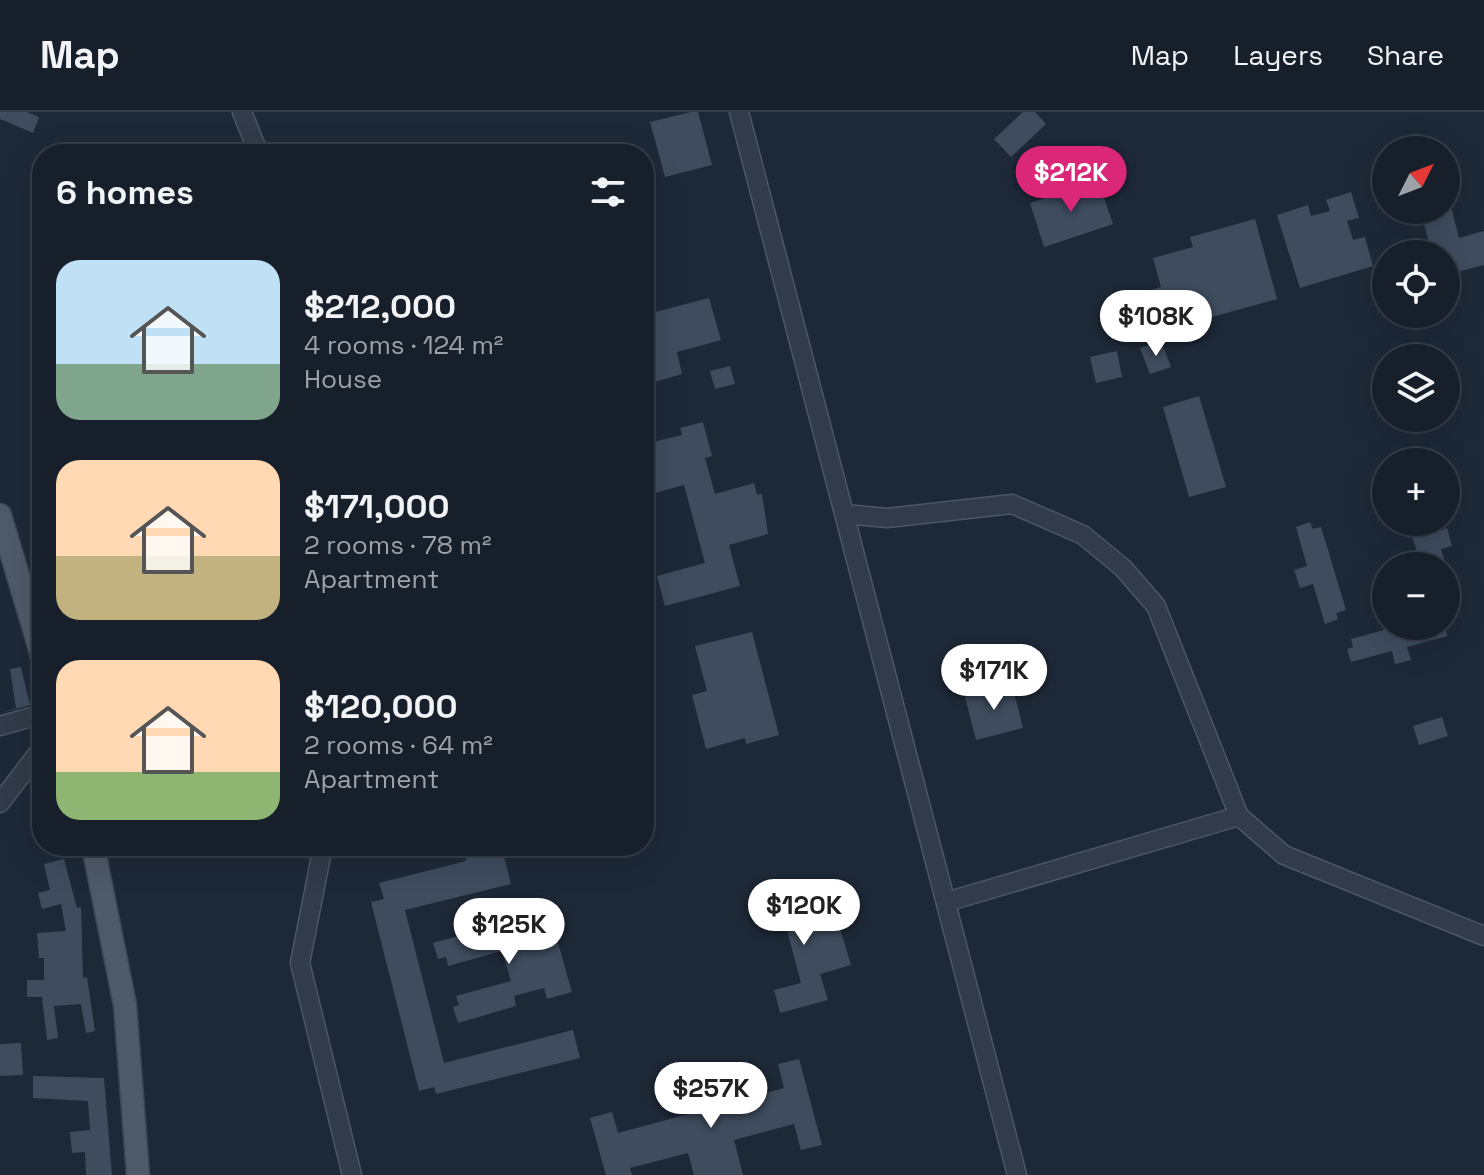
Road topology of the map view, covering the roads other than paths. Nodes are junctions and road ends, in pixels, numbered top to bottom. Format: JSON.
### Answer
{"nodes":[{"id":1,"x":242,"y":112,"type":"edge"},
{"id":2,"x":739,"y":112,"type":"edge"},
{"id":3,"x":255,"y":144,"type":"edge"},
{"id":4,"x":845,"y":514,"type":"junction"},
{"id":5,"x":0,"y":515,"type":"edge"},
{"id":6,"x":32,"y":622,"type":"edge"},
{"id":7,"x":32,"y":717,"type":"edge"},
{"id":8,"x":0,"y":726,"type":"edge"},
{"id":9,"x":32,"y":761,"type":"edge"},
{"id":10,"x":0,"y":803,"type":"edge"},
{"id":11,"x":1239,"y":816,"type":"junction"},
{"id":12,"x":95,"y":856,"type":"edge"},
{"id":13,"x":321,"y":856,"type":"edge"},
{"id":14,"x":946,"y":902,"type":"junction"},
{"id":15,"x":1484,"y":936,"type":"edge"},
{"id":16,"x":138,"y":1175,"type":"edge"},
{"id":17,"x":352,"y":1175,"type":"edge"},
{"id":18,"x":1017,"y":1175,"type":"edge"}],
"edges":[{"from":1,"to":3,"type":"street"},
{"from":2,"to":4,"type":"street"},
{"from":4,"to":11,"type":"street"},
{"from":4,"to":14,"type":"street"},
{"from":5,"to":6,"type":"main road"},
{"from":7,"to":8,"type":"street"},
{"from":9,"to":10,"type":"street"},
{"from":11,"to":14,"type":"street"},
{"from":11,"to":15,"type":"street"},
{"from":12,"to":16,"type":"main road"},
{"from":13,"to":17,"type":"street"},
{"from":14,"to":18,"type":"street"}]}
